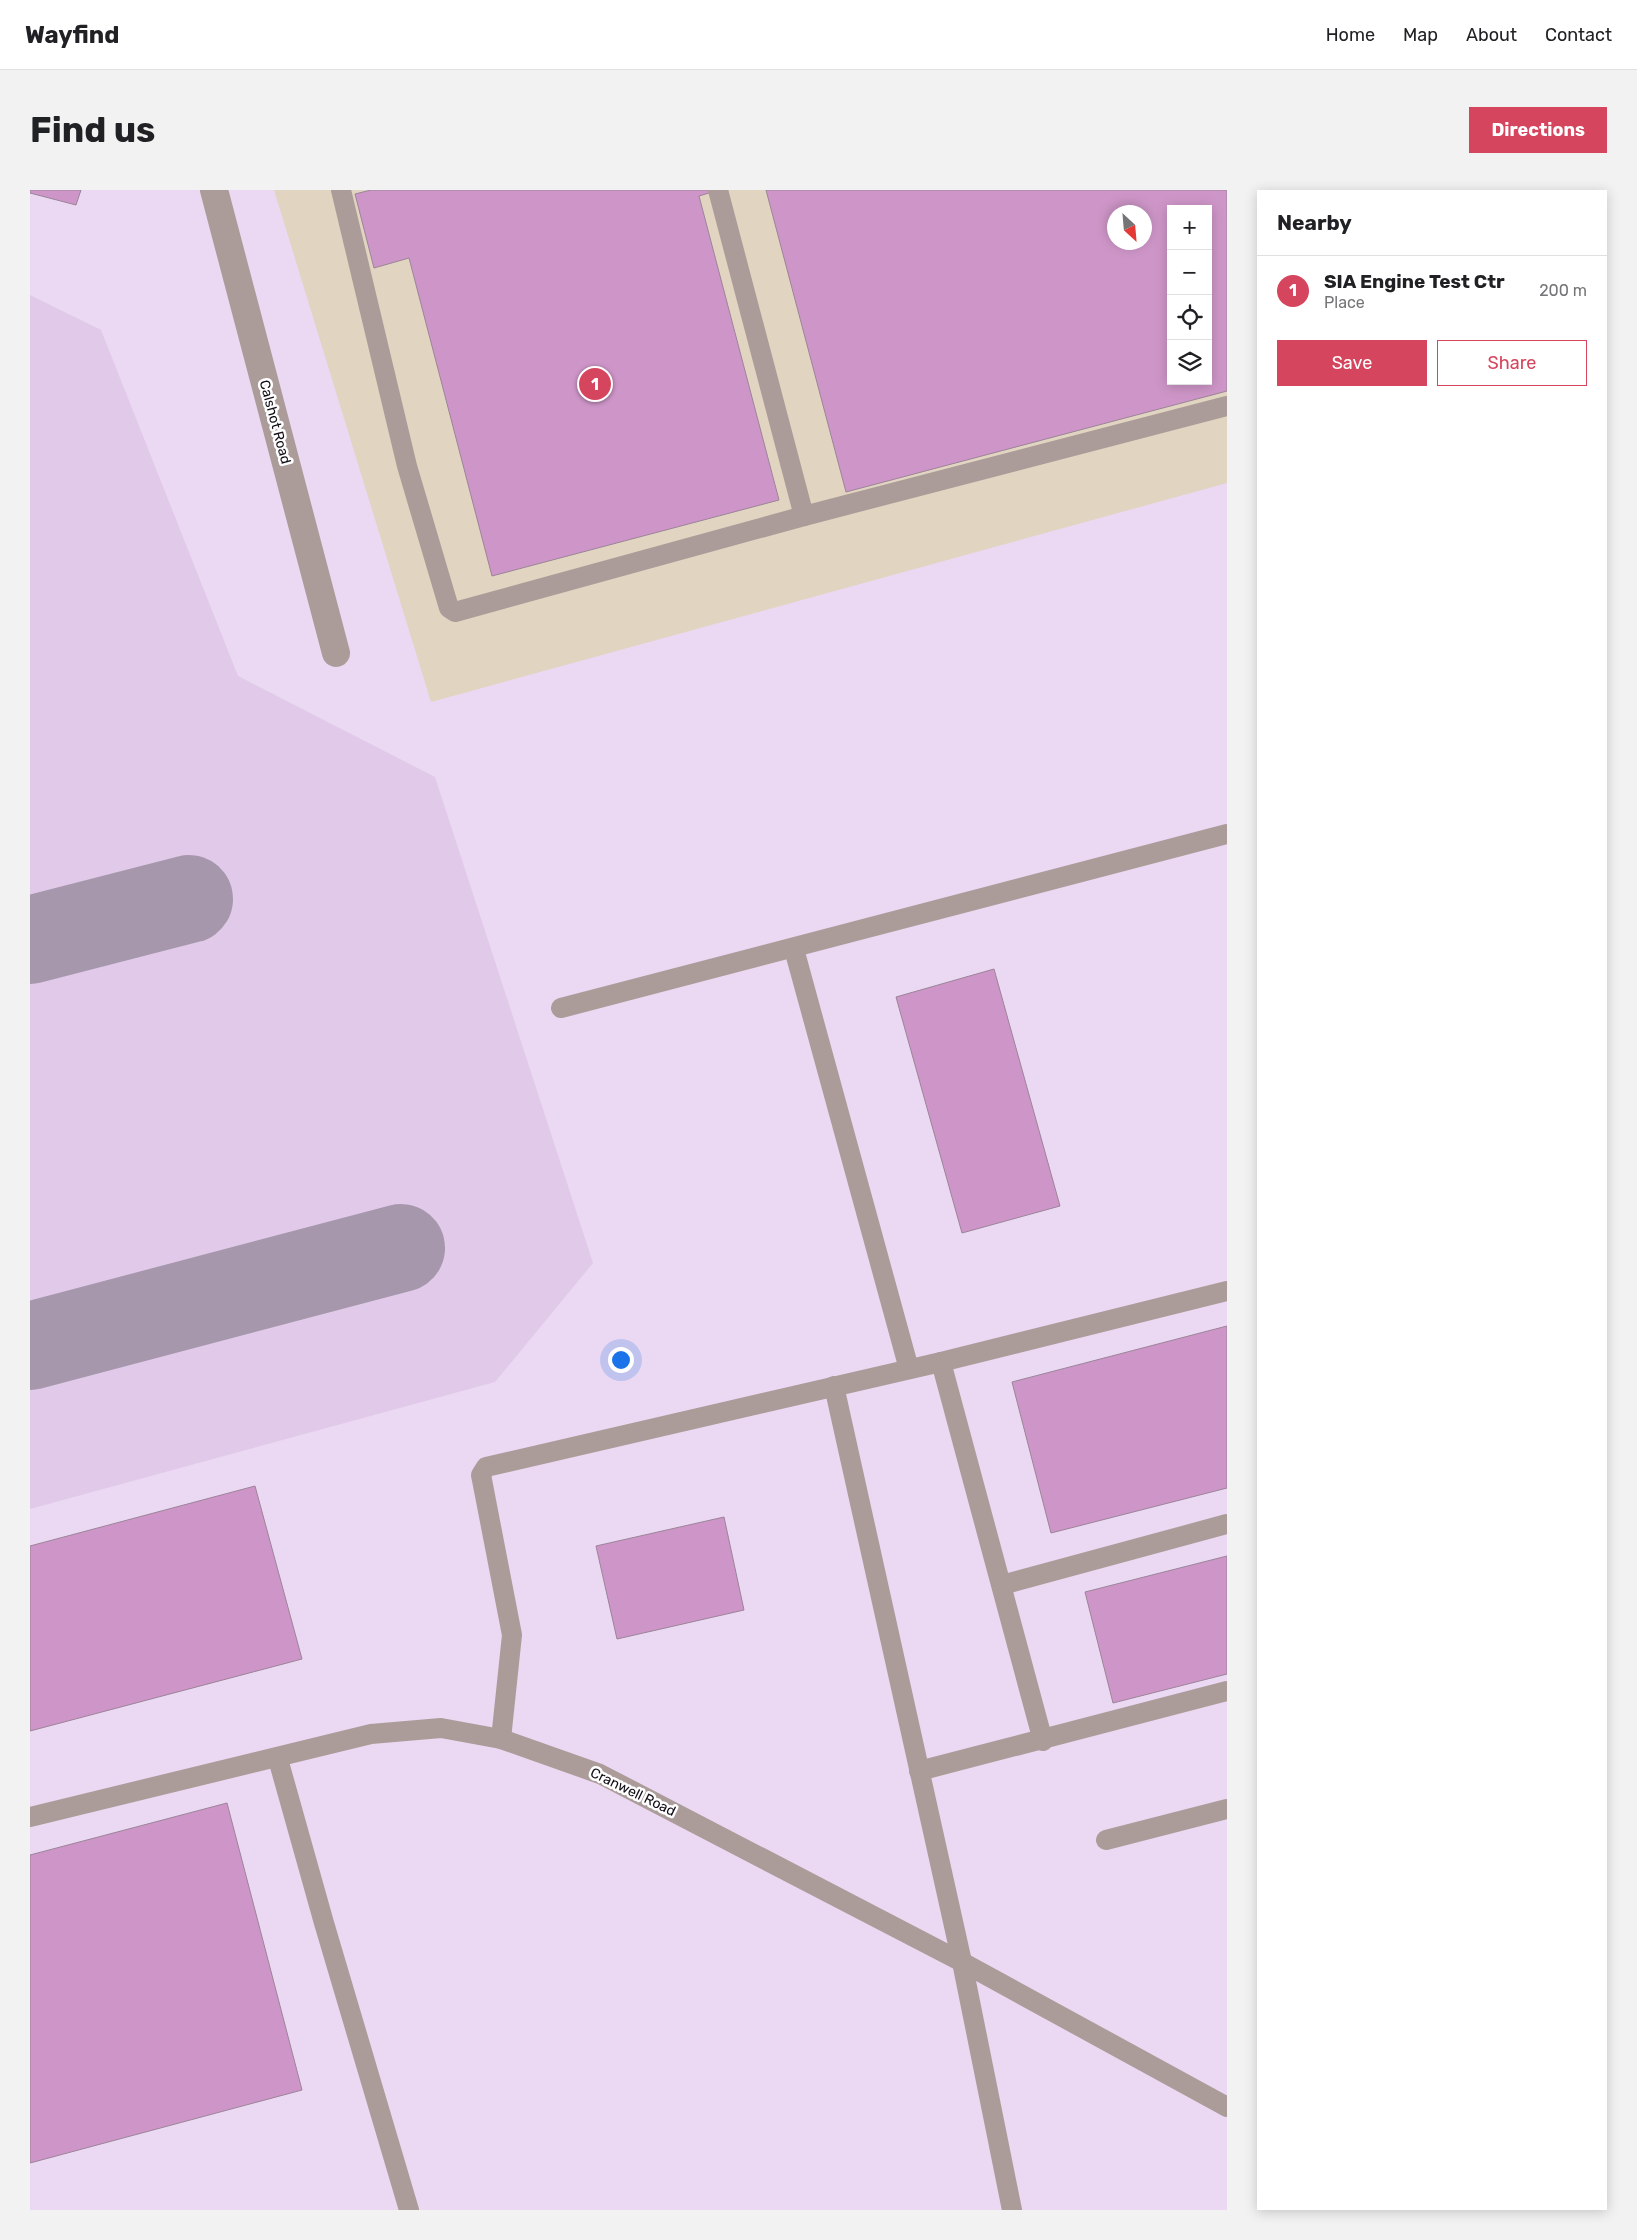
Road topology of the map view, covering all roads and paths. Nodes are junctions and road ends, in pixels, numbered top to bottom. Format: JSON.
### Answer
{"nodes":[{"id":1,"x":214,"y":190,"type":"edge"},
{"id":2,"x":341,"y":190,"type":"edge"},
{"id":3,"x":718,"y":190,"type":"edge"},
{"id":4,"x":1227,"y":406,"type":"edge"},
{"id":5,"x":804,"y":516,"type":"junction"},
{"id":6,"x":336,"y":654,"type":"dead end"},
{"id":7,"x":1227,"y":834,"type":"edge"},
{"id":8,"x":794,"y":949,"type":"junction"},
{"id":9,"x":561,"y":1008,"type":"dead end"},
{"id":10,"x":1227,"y":1292,"type":"edge"},
{"id":11,"x":941,"y":1362,"type":"junction"},
{"id":12,"x":909,"y":1368,"type":"junction"},
{"id":13,"x":834,"y":1386,"type":"junction"},
{"id":14,"x":1227,"y":1524,"type":"edge"},
{"id":15,"x":1002,"y":1585,"type":"junction"},
{"id":16,"x":1227,"y":1691,"type":"edge"},
{"id":17,"x":501,"y":1738,"type":"junction"},
{"id":18,"x":1043,"y":1741,"type":"junction"},
{"id":19,"x":278,"y":1758,"type":"junction"},
{"id":20,"x":919,"y":1771,"type":"junction"},
{"id":21,"x":1227,"y":1810,"type":"edge"},
{"id":22,"x":30,"y":1818,"type":"edge"},
{"id":23,"x":1106,"y":1840,"type":"dead end"},
{"id":24,"x":962,"y":1962,"type":"junction"},
{"id":25,"x":1227,"y":2107,"type":"edge"},
{"id":26,"x":408,"y":2210,"type":"edge"},
{"id":27,"x":1012,"y":2210,"type":"edge"}],
"edges":[{"from":1,"to":6,"type":"street","name":"Calshot Road"},
{"from":2,"to":5,"type":"lane"},
{"from":3,"to":5,"type":"lane"},
{"from":4,"to":5,"type":"lane"},
{"from":7,"to":8,"type":"lane"},
{"from":8,"to":9,"type":"lane"},
{"from":8,"to":12,"type":"lane"},
{"from":10,"to":11,"type":"lane"},
{"from":11,"to":12,"type":"lane"},
{"from":11,"to":15,"type":"lane"},
{"from":12,"to":13,"type":"lane"},
{"from":13,"to":17,"type":"lane"},
{"from":13,"to":20,"type":"lane"},
{"from":14,"to":15,"type":"lane"},
{"from":15,"to":18,"type":"lane"},
{"from":16,"to":18,"type":"lane"},
{"from":17,"to":19,"type":"lane","name":"Cranwell Road"},
{"from":17,"to":24,"type":"lane","name":"Cranwell Road"},
{"from":18,"to":20,"type":"lane"},
{"from":19,"to":22,"type":"lane","name":"Cranwell Road"},
{"from":19,"to":26,"type":"lane"},
{"from":20,"to":24,"type":"lane"},
{"from":21,"to":23,"type":"lane"},
{"from":24,"to":25,"type":"lane","name":"Cranwell Road"},
{"from":24,"to":27,"type":"lane"}]}
